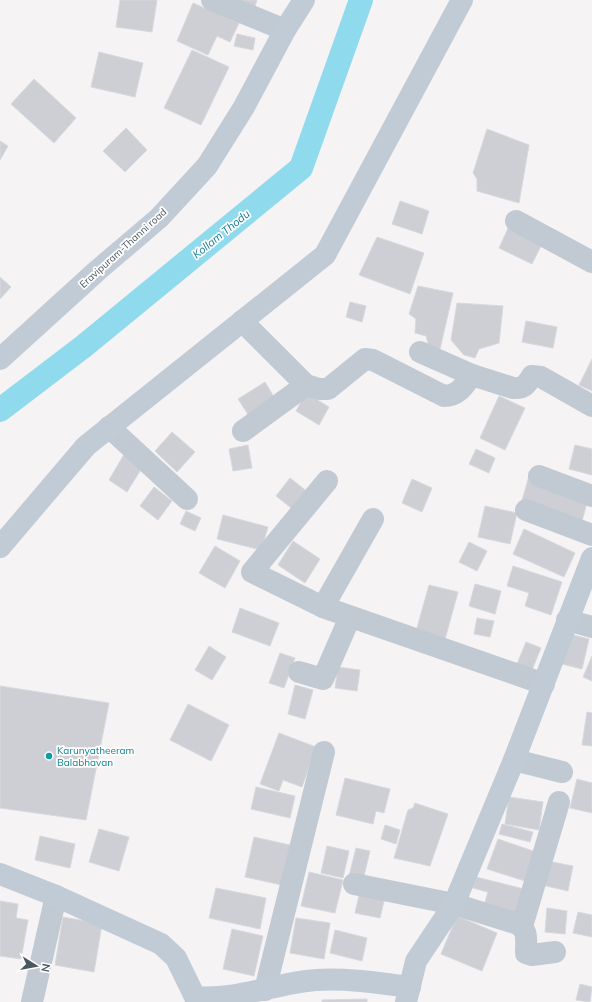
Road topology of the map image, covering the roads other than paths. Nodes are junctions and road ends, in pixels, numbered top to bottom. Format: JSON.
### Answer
{"nodes":[{"id":1,"x":212,"y":0,"type":"edge"},
{"id":2,"x":304,"y":0,"type":"edge"},
{"id":3,"x":462,"y":0,"type":"edge"},
{"id":4,"x":285,"y":30,"type":"junction"},
{"id":5,"x":516,"y":221,"type":"dead end"},
{"id":6,"x":592,"y":262,"type":"edge"},
{"id":7,"x":242,"y":321,"type":"junction"},
{"id":8,"x":420,"y":352,"type":"dead end"},
{"id":9,"x":0,"y":359,"type":"edge"},
{"id":10,"x":472,"y":375,"type":"junction"},
{"id":11,"x":306,"y":385,"type":"junction"},
{"id":12,"x":592,"y":406,"type":"edge"},
{"id":13,"x":110,"y":427,"type":"junction"},
{"id":14,"x":243,"y":431,"type":"dead end"},
{"id":15,"x":539,"y":476,"type":"dead end"},
{"id":16,"x":327,"y":481,"type":"dead end"},
{"id":17,"x":592,"y":496,"type":"edge"},
{"id":18,"x":187,"y":499,"type":"dead end"},
{"id":19,"x":526,"y":510,"type":"dead end"},
{"id":20,"x":373,"y":519,"type":"dead end"},
{"id":21,"x":592,"y":535,"type":"edge"},
{"id":22,"x":0,"y":547,"type":"edge"},
{"id":23,"x":592,"y":558,"type":"edge"},
{"id":24,"x":323,"y":607,"type":"junction"},
{"id":25,"x":350,"y":617,"type":"junction"},
{"id":26,"x":567,"y":620,"type":"junction"},
{"id":27,"x":592,"y":627,"type":"edge"},
{"id":28,"x":299,"y":672,"type":"dead end"},
{"id":29,"x":544,"y":684,"type":"junction"},
{"id":30,"x":324,"y":752,"type":"dead end"},
{"id":31,"x":514,"y":760,"type":"junction"},
{"id":32,"x":562,"y":772,"type":"dead end"},
{"id":33,"x":559,"y":802,"type":"dead end"},
{"id":34,"x":0,"y":874,"type":"edge"},
{"id":35,"x":354,"y":884,"type":"dead end"},
{"id":36,"x":56,"y":896,"type":"junction"},
{"id":37,"x":454,"y":904,"type":"junction"},
{"id":38,"x":522,"y":926,"type":"junction"},
{"id":39,"x":555,"y":952,"type":"dead end"},
{"id":40,"x":265,"y":990,"type":"junction"},
{"id":41,"x":408,"y":995,"type":"edge"},
{"id":42,"x":190,"y":999,"type":"edge"},
{"id":43,"x":32,"y":1002,"type":"edge"}],
"edges":[{"from":1,"to":4,"type":"street"},
{"from":2,"to":4,"type":"street","name":"Eravipuram-Thanni road"},
{"from":3,"to":7,"type":"street"},
{"from":4,"to":9,"type":"street","name":"Eravipuram-Thanni road"},
{"from":5,"to":6,"type":"street"},
{"from":7,"to":11,"type":"street"},
{"from":7,"to":13,"type":"street"},
{"from":8,"to":10,"type":"street"},
{"from":10,"to":11,"type":"street"},
{"from":10,"to":12,"type":"street"},
{"from":11,"to":14,"type":"street"},
{"from":13,"to":18,"type":"street"},
{"from":13,"to":22,"type":"street"},
{"from":15,"to":17,"type":"street"},
{"from":16,"to":24,"type":"street"},
{"from":19,"to":21,"type":"street"},
{"from":20,"to":24,"type":"street"},
{"from":23,"to":26,"type":"street"},
{"from":24,"to":25,"type":"street"},
{"from":25,"to":28,"type":"street"},
{"from":25,"to":29,"type":"street"},
{"from":26,"to":27,"type":"street"},
{"from":26,"to":29,"type":"street"},
{"from":29,"to":31,"type":"street"},
{"from":30,"to":40,"type":"street"},
{"from":31,"to":32,"type":"street"},
{"from":31,"to":37,"type":"street"},
{"from":33,"to":38,"type":"street"},
{"from":34,"to":36,"type":"street"},
{"from":35,"to":37,"type":"street"},
{"from":36,"to":42,"type":"street"},
{"from":36,"to":43,"type":"street"},
{"from":37,"to":38,"type":"street"},
{"from":37,"to":41,"type":"street"},
{"from":38,"to":39,"type":"street"},
{"from":40,"to":41,"type":"street"},
{"from":40,"to":42,"type":"street"}]}
